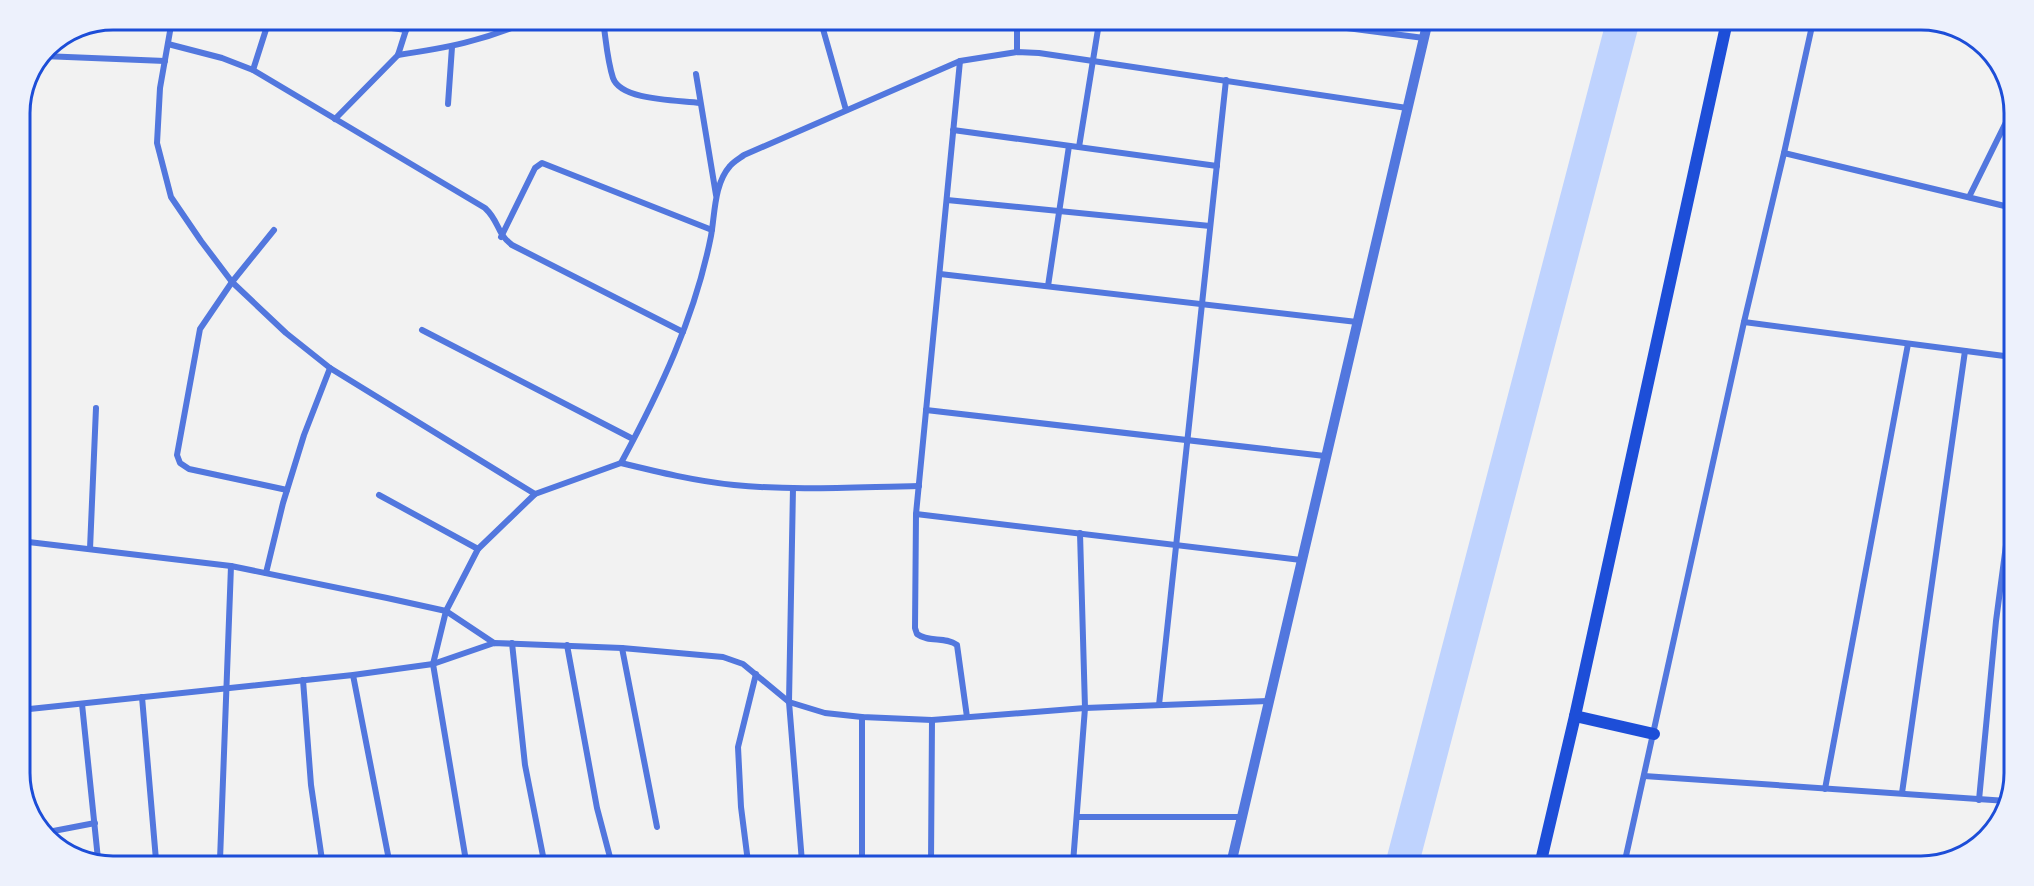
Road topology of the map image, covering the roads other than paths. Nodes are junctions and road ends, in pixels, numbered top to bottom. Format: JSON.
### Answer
{"nodes":[{"id":1,"x":170,"y":30,"type":"edge"},
{"id":2,"x":266,"y":30,"type":"edge"},
{"id":3,"x":406,"y":30,"type":"edge"},
{"id":4,"x":509,"y":30,"type":"edge"},
{"id":5,"x":605,"y":30,"type":"edge"},
{"id":6,"x":823,"y":30,"type":"edge"},
{"id":7,"x":1017,"y":30,"type":"edge"},
{"id":8,"x":1098,"y":30,"type":"edge"},
{"id":9,"x":1362,"y":30,"type":"edge"},
{"id":10,"x":1426,"y":30,"type":"edge"},
{"id":11,"x":1725,"y":30,"type":"edge"},
{"id":12,"x":1811,"y":30,"type":"edge"},
{"id":13,"x":1424,"y":38,"type":"junction"},
{"id":14,"x":168,"y":44,"type":"junction"},
{"id":15,"x":452,"y":47,"type":"junction"},
{"id":16,"x":1017,"y":52,"type":"junction"},
{"id":17,"x":398,"y":55,"type":"junction"},
{"id":18,"x":52,"y":56,"type":"edge"},
{"id":19,"x":165,"y":61,"type":"junction"},
{"id":20,"x":960,"y":61,"type":"junction"},
{"id":21,"x":1093,"y":61,"type":"junction"},
{"id":22,"x":253,"y":70,"type":"junction"},
{"id":23,"x":696,"y":74,"type":"dead end"},
{"id":24,"x":1226,"y":80,"type":"junction"},
{"id":25,"x":700,"y":103,"type":"junction"},
{"id":26,"x":448,"y":104,"type":"dead end"},
{"id":27,"x":1407,"y":108,"type":"junction"},
{"id":28,"x":846,"y":110,"type":"junction"},
{"id":29,"x":334,"y":119,"type":"junction"},
{"id":30,"x":2004,"y":126,"type":"edge"},
{"id":31,"x":953,"y":130,"type":"junction"},
{"id":32,"x":1069,"y":146,"type":"junction"},
{"id":33,"x":1079,"y":147,"type":"junction"},
{"id":34,"x":1784,"y":153,"type":"junction"},
{"id":35,"x":1217,"y":166,"type":"junction"},
{"id":36,"x":1969,"y":197,"type":"junction"},
{"id":37,"x":947,"y":200,"type":"junction"},
{"id":38,"x":717,"y":201,"type":"junction"},
{"id":39,"x":2004,"y":206,"type":"edge"},
{"id":40,"x":1059,"y":211,"type":"junction"},
{"id":41,"x":1210,"y":226,"type":"junction"},
{"id":42,"x":274,"y":230,"type":"dead end"},
{"id":43,"x":712,"y":230,"type":"junction"},
{"id":44,"x":501,"y":237,"type":"junction"},
{"id":45,"x":940,"y":274,"type":"junction"},
{"id":46,"x":232,"y":282,"type":"junction"},
{"id":47,"x":1048,"y":286,"type":"junction"},
{"id":48,"x":1202,"y":304,"type":"junction"},
{"id":49,"x":1357,"y":322,"type":"junction"},
{"id":50,"x":1744,"y":322,"type":"junction"},
{"id":51,"x":422,"y":330,"type":"dead end"},
{"id":52,"x":684,"y":332,"type":"junction"},
{"id":53,"x":1908,"y":344,"type":"junction"},
{"id":54,"x":1965,"y":351,"type":"junction"},
{"id":55,"x":2004,"y":356,"type":"edge"},
{"id":56,"x":330,"y":368,"type":"junction"},
{"id":57,"x":96,"y":408,"type":"dead end"},
{"id":58,"x":926,"y":410,"type":"junction"},
{"id":59,"x":633,"y":439,"type":"junction"},
{"id":60,"x":1187,"y":440,"type":"junction"},
{"id":61,"x":1325,"y":456,"type":"junction"},
{"id":62,"x":621,"y":463,"type":"junction"},
{"id":63,"x":919,"y":486,"type":"junction"},
{"id":64,"x":793,"y":488,"type":"junction"},
{"id":65,"x":288,"y":490,"type":"junction"},
{"id":66,"x":535,"y":494,"type":"junction"},
{"id":67,"x":379,"y":495,"type":"dead end"},
{"id":68,"x":916,"y":514,"type":"junction"},
{"id":69,"x":1080,"y":533,"type":"junction"},
{"id":70,"x":30,"y":542,"type":"edge"},
{"id":71,"x":1176,"y":545,"type":"junction"},
{"id":72,"x":90,"y":549,"type":"junction"},
{"id":73,"x":478,"y":549,"type":"junction"},
{"id":74,"x":1301,"y":560,"type":"junction"},
{"id":75,"x":2004,"y":560,"type":"edge"},
{"id":76,"x":231,"y":566,"type":"junction"},
{"id":77,"x":266,"y":573,"type":"junction"},
{"id":78,"x":446,"y":611,"type":"junction"},
{"id":79,"x":494,"y":643,"type":"junction"},
{"id":80,"x":512,"y":644,"type":"junction"},
{"id":81,"x":567,"y":645,"type":"junction"},
{"id":82,"x":622,"y":648,"type":"junction"},
{"id":83,"x":433,"y":664,"type":"junction"},
{"id":84,"x":756,"y":674,"type":"junction"},
{"id":85,"x":353,"y":675,"type":"junction"},
{"id":86,"x":303,"y":680,"type":"junction"},
{"id":87,"x":226,"y":688,"type":"junction"},
{"id":88,"x":142,"y":697,"type":"junction"},
{"id":89,"x":1269,"y":701,"type":"junction"},
{"id":90,"x":789,"y":702,"type":"junction"},
{"id":91,"x":82,"y":704,"type":"junction"},
{"id":92,"x":1159,"y":705,"type":"junction"},
{"id":93,"x":1085,"y":708,"type":"junction"},
{"id":94,"x":30,"y":709,"type":"edge"},
{"id":95,"x":1575,"y":716,"type":"junction"},
{"id":96,"x":862,"y":717,"type":"junction"},
{"id":97,"x":967,"y":717,"type":"junction"},
{"id":98,"x":932,"y":720,"type":"junction"},
{"id":99,"x":1654,"y":734,"type":"junction"},
{"id":100,"x":1644,"y":776,"type":"junction"},
{"id":101,"x":1825,"y":789,"type":"junction"},
{"id":102,"x":1902,"y":793,"type":"junction"},
{"id":103,"x":1979,"y":800,"type":"junction"},
{"id":104,"x":1999,"y":801,"type":"edge"},
{"id":105,"x":1077,"y":817,"type":"junction"},
{"id":106,"x":1242,"y":817,"type":"junction"},
{"id":107,"x":95,"y":823,"type":"junction"},
{"id":108,"x":657,"y":827,"type":"dead end"},
{"id":109,"x":53,"y":831,"type":"edge"},
{"id":110,"x":98,"y":854,"type":"edge"},
{"id":111,"x":156,"y":856,"type":"edge"},
{"id":112,"x":220,"y":856,"type":"edge"},
{"id":113,"x":321,"y":856,"type":"edge"},
{"id":114,"x":388,"y":856,"type":"edge"},
{"id":115,"x":465,"y":856,"type":"edge"},
{"id":116,"x":543,"y":856,"type":"edge"},
{"id":117,"x":610,"y":856,"type":"edge"},
{"id":118,"x":747,"y":856,"type":"edge"},
{"id":119,"x":802,"y":856,"type":"edge"},
{"id":120,"x":862,"y":856,"type":"edge"},
{"id":121,"x":931,"y":856,"type":"edge"},
{"id":122,"x":1074,"y":856,"type":"edge"},
{"id":123,"x":1233,"y":856,"type":"edge"},
{"id":124,"x":1542,"y":856,"type":"edge"},
{"id":125,"x":1626,"y":856,"type":"edge"}],
"edges":[{"from":1,"to":14,"type":"street"},
{"from":2,"to":22,"type":"street"},
{"from":3,"to":17,"type":"street"},
{"from":4,"to":15,"type":"street"},
{"from":5,"to":25,"type":"street"},
{"from":6,"to":28,"type":"street"},
{"from":7,"to":16,"type":"street"},
{"from":8,"to":21,"type":"street"},
{"from":9,"to":13,"type":"street"},
{"from":10,"to":13,"type":"street"},
{"from":11,"to":95,"type":"main road"},
{"from":12,"to":34,"type":"street"},
{"from":13,"to":27,"type":"street"},
{"from":14,"to":19,"type":"street"},
{"from":14,"to":22,"type":"street"},
{"from":15,"to":17,"type":"street"},
{"from":15,"to":26,"type":"street"},
{"from":16,"to":20,"type":"street"},
{"from":16,"to":21,"type":"street"},
{"from":17,"to":29,"type":"street"},
{"from":18,"to":19,"type":"street"},
{"from":19,"to":46,"type":"street"},
{"from":20,"to":28,"type":"street"},
{"from":20,"to":31,"type":"street"},
{"from":21,"to":24,"type":"street"},
{"from":21,"to":33,"type":"street"},
{"from":22,"to":29,"type":"street"},
{"from":23,"to":25,"type":"street"},
{"from":24,"to":27,"type":"street"},
{"from":24,"to":35,"type":"street"},
{"from":25,"to":38,"type":"street"},
{"from":27,"to":49,"type":"street"},
{"from":28,"to":38,"type":"street"},
{"from":29,"to":44,"type":"street"},
{"from":30,"to":36,"type":"street"},
{"from":31,"to":32,"type":"street"},
{"from":31,"to":37,"type":"street"},
{"from":32,"to":33,"type":"street"},
{"from":32,"to":40,"type":"street"},
{"from":33,"to":35,"type":"street"},
{"from":34,"to":36,"type":"street"},
{"from":34,"to":50,"type":"street"},
{"from":35,"to":41,"type":"street"},
{"from":36,"to":39,"type":"street"},
{"from":37,"to":40,"type":"street"},
{"from":37,"to":45,"type":"street"},
{"from":38,"to":43,"type":"street"},
{"from":40,"to":41,"type":"street"},
{"from":40,"to":47,"type":"street"},
{"from":41,"to":48,"type":"street"},
{"from":42,"to":46,"type":"street"},
{"from":43,"to":44,"type":"street"},
{"from":43,"to":52,"type":"street"},
{"from":44,"to":52,"type":"street"},
{"from":45,"to":47,"type":"street"},
{"from":45,"to":58,"type":"street"},
{"from":46,"to":56,"type":"street"},
{"from":46,"to":65,"type":"street"},
{"from":47,"to":48,"type":"street"},
{"from":48,"to":49,"type":"street"},
{"from":48,"to":60,"type":"street"},
{"from":49,"to":61,"type":"street"},
{"from":50,"to":53,"type":"street"},
{"from":50,"to":99,"type":"street"},
{"from":51,"to":59,"type":"street"},
{"from":52,"to":59,"type":"street"},
{"from":53,"to":54,"type":"street"},
{"from":53,"to":101,"type":"street"},
{"from":54,"to":55,"type":"street"},
{"from":54,"to":102,"type":"street"},
{"from":56,"to":65,"type":"street"},
{"from":56,"to":66,"type":"street"},
{"from":57,"to":72,"type":"street"},
{"from":58,"to":60,"type":"street"},
{"from":58,"to":63,"type":"street"},
{"from":59,"to":62,"type":"street"},
{"from":60,"to":61,"type":"street"},
{"from":60,"to":71,"type":"street"},
{"from":61,"to":74,"type":"street"},
{"from":62,"to":64,"type":"street"},
{"from":62,"to":66,"type":"street"},
{"from":63,"to":64,"type":"street"},
{"from":63,"to":68,"type":"street"},
{"from":64,"to":90,"type":"street"},
{"from":65,"to":77,"type":"street"},
{"from":66,"to":73,"type":"street"},
{"from":67,"to":73,"type":"street"},
{"from":68,"to":69,"type":"street"},
{"from":68,"to":97,"type":"street"},
{"from":69,"to":71,"type":"street"},
{"from":69,"to":93,"type":"street"},
{"from":70,"to":72,"type":"street"},
{"from":71,"to":74,"type":"street"},
{"from":71,"to":92,"type":"street"},
{"from":72,"to":76,"type":"street"},
{"from":73,"to":78,"type":"street"},
{"from":74,"to":89,"type":"street"},
{"from":75,"to":103,"type":"street"},
{"from":76,"to":77,"type":"street"},
{"from":76,"to":87,"type":"street"},
{"from":77,"to":78,"type":"street"},
{"from":78,"to":79,"type":"street"},
{"from":78,"to":83,"type":"street"},
{"from":79,"to":80,"type":"street"},
{"from":79,"to":83,"type":"street"},
{"from":80,"to":81,"type":"street"},
{"from":80,"to":116,"type":"street"},
{"from":81,"to":82,"type":"street"},
{"from":81,"to":117,"type":"street"},
{"from":82,"to":84,"type":"street"},
{"from":82,"to":108,"type":"street"},
{"from":83,"to":85,"type":"street"},
{"from":83,"to":115,"type":"street"},
{"from":84,"to":90,"type":"street"},
{"from":84,"to":118,"type":"street"},
{"from":85,"to":86,"type":"street"},
{"from":85,"to":114,"type":"street"},
{"from":86,"to":87,"type":"street"},
{"from":86,"to":113,"type":"street"},
{"from":87,"to":88,"type":"street"},
{"from":87,"to":112,"type":"street"},
{"from":88,"to":91,"type":"street"},
{"from":88,"to":111,"type":"street"},
{"from":89,"to":92,"type":"street"},
{"from":89,"to":106,"type":"street"},
{"from":90,"to":96,"type":"street"},
{"from":90,"to":119,"type":"street"},
{"from":91,"to":94,"type":"street"},
{"from":91,"to":107,"type":"street"},
{"from":92,"to":93,"type":"street"},
{"from":93,"to":97,"type":"street"},
{"from":93,"to":105,"type":"street"},
{"from":95,"to":99,"type":"main road"},
{"from":95,"to":124,"type":"main road"},
{"from":96,"to":98,"type":"street"},
{"from":96,"to":120,"type":"street"},
{"from":97,"to":98,"type":"street"},
{"from":98,"to":121,"type":"street"},
{"from":99,"to":100,"type":"street"},
{"from":100,"to":101,"type":"street"},
{"from":100,"to":125,"type":"street"},
{"from":101,"to":102,"type":"street"},
{"from":102,"to":103,"type":"street"},
{"from":103,"to":104,"type":"street"},
{"from":105,"to":106,"type":"street"},
{"from":105,"to":122,"type":"street"},
{"from":106,"to":123,"type":"street"},
{"from":107,"to":109,"type":"street"},
{"from":107,"to":110,"type":"street"}]}
